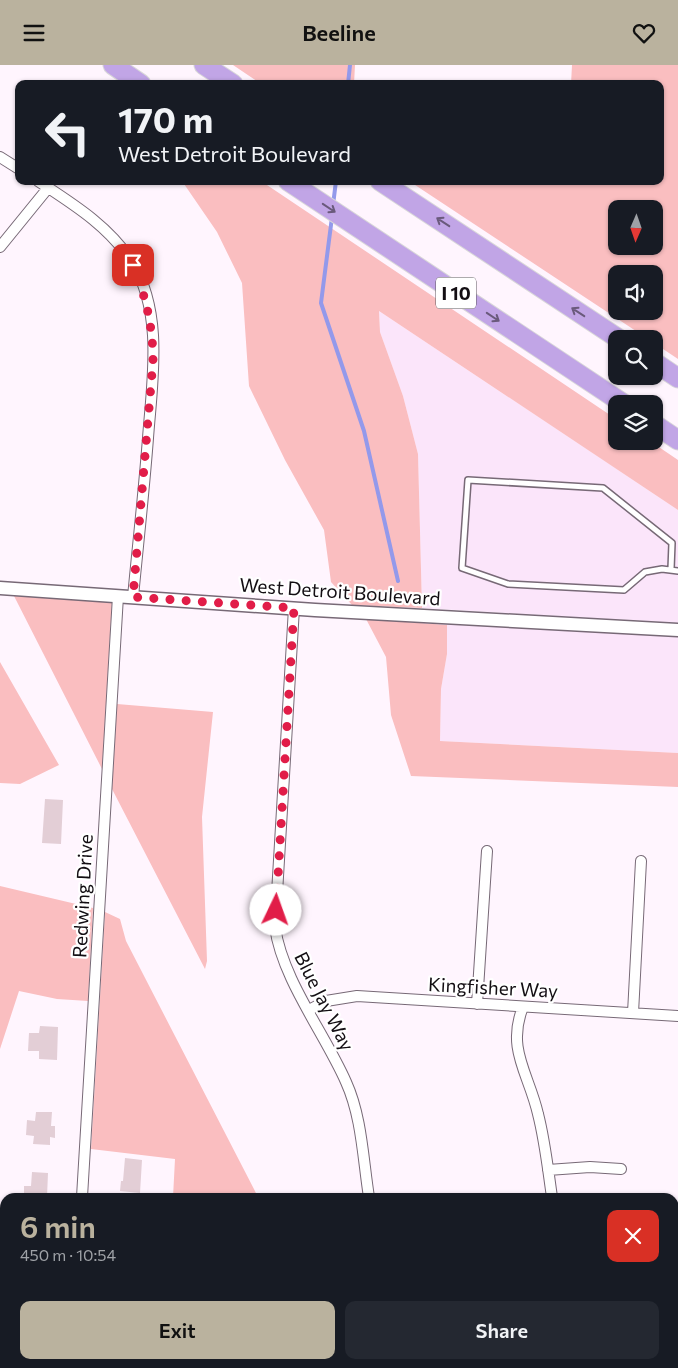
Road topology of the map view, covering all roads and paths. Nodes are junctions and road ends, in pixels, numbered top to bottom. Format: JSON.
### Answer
{"nodes":[{"id":1,"x":113,"y":65,"type":"edge"},
{"id":2,"x":204,"y":65,"type":"edge"},
{"id":3,"x":135,"y":80,"type":"edge"},
{"id":4,"x":226,"y":80,"type":"edge"},
{"id":5,"x":0,"y":157,"type":"edge"},
{"id":6,"x":15,"y":166,"type":"edge"},
{"id":7,"x":44,"y":185,"type":"edge"},
{"id":8,"x":294,"y":185,"type":"edge"},
{"id":9,"x":386,"y":185,"type":"edge"},
{"id":10,"x":48,"y":188,"type":"junction"},
{"id":11,"x":0,"y":247,"type":"edge"},
{"id":12,"x":608,"y":332,"type":"edge"},
{"id":13,"x":663,"y":368,"type":"edge"},
{"id":14,"x":678,"y":378,"type":"edge"},
{"id":15,"x":610,"y":395,"type":"edge"},
{"id":16,"x":663,"y":430,"type":"edge"},
{"id":17,"x":678,"y":440,"type":"edge"},
{"id":18,"x":671,"y":569,"type":"junction"},
{"id":19,"x":678,"y":571,"type":"edge"},
{"id":20,"x":0,"y":588,"type":"edge"},
{"id":21,"x":118,"y":596,"type":"junction"},
{"id":22,"x":133,"y":597,"type":"junction"},
{"id":23,"x":294,"y":608,"type":"junction"},
{"id":24,"x":678,"y":630,"type":"edge"},
{"id":25,"x":487,"y":851,"type":"dead end"},
{"id":26,"x":641,"y":861,"type":"dead end"},
{"id":27,"x":477,"y":1004,"type":"junction"},
{"id":28,"x":523,"y":1007,"type":"junction"},
{"id":29,"x":309,"y":1010,"type":"junction"},
{"id":30,"x":633,"y":1013,"type":"junction"},
{"id":31,"x":678,"y":1016,"type":"edge"},
{"id":32,"x":622,"y":1169,"type":"dead end"},
{"id":33,"x":548,"y":1170,"type":"junction"},
{"id":34,"x":82,"y":1193,"type":"edge"},
{"id":35,"x":368,"y":1193,"type":"edge"},
{"id":36,"x":551,"y":1193,"type":"edge"}],
"edges":[{"from":1,"to":3,"type":"highway"},
{"from":2,"to":4,"type":"highway"},
{"from":5,"to":6,"type":"street"},
{"from":7,"to":10,"type":"street"},
{"from":8,"to":15,"type":"highway","number":"I 10","one_way":true},
{"from":12,"to":9,"type":"highway","number":"I 10","one_way":true},
{"from":10,"to":11,"type":"street"},
{"from":10,"to":22,"type":"street"},
{"from":13,"to":14,"type":"highway"},
{"from":16,"to":17,"type":"highway"},
{"from":18,"to":18,"type":"lane"},
{"from":18,"to":19,"type":"lane"},
{"from":20,"to":21,"type":"street","name":"West Detroit Boulevard"},
{"from":21,"to":22,"type":"street","name":"West Detroit Boulevard"},
{"from":21,"to":34,"type":"street","name":"Redwing Drive"},
{"from":22,"to":23,"type":"street","name":"West Detroit Boulevard"},
{"from":23,"to":24,"type":"street","name":"West Detroit Boulevard"},
{"from":23,"to":29,"type":"street","name":"Blue Jay Way"},
{"from":25,"to":27,"type":"street"},
{"from":26,"to":30,"type":"street"},
{"from":27,"to":28,"type":"street","name":"Kingfisher Way"},
{"from":27,"to":29,"type":"street","name":"Kingfisher Way"},
{"from":28,"to":30,"type":"street","name":"Kingfisher Way"},
{"from":28,"to":33,"type":"street"},
{"from":29,"to":35,"type":"street","name":"Blue Jay Way"},
{"from":30,"to":31,"type":"street","name":"Kingfisher Way"},
{"from":32,"to":33,"type":"street"},
{"from":33,"to":36,"type":"street"}]}
